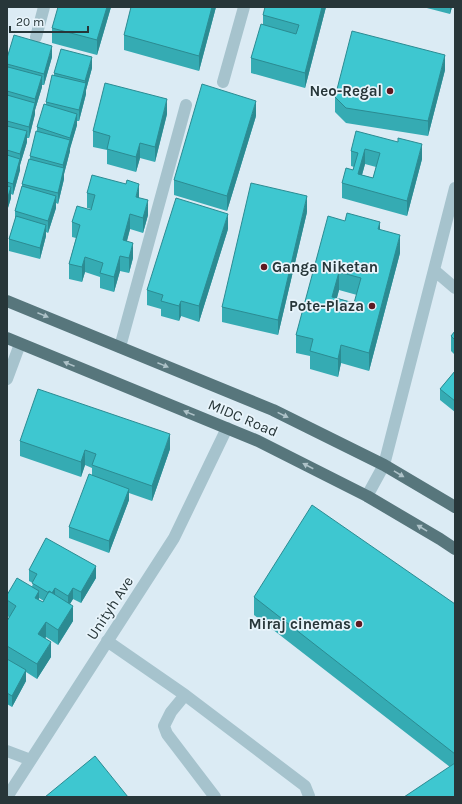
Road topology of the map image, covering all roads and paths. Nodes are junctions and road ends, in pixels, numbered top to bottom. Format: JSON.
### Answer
{"nodes":[{"id":1,"x":44,"y":7,"type":"edge"},
{"id":2,"x":244,"y":7,"type":"edge"},
{"id":3,"x":36,"y":37,"type":"dead end"},
{"id":4,"x":223,"y":82,"type":"dead end"},
{"id":5,"x":186,"y":105,"type":"dead end"},
{"id":6,"x":455,"y":188,"type":"edge"},
{"id":7,"x":434,"y":270,"type":"junction"},
{"id":8,"x":455,"y":288,"type":"edge"},
{"id":9,"x":7,"y":300,"type":"edge"},
{"id":10,"x":7,"y":338,"type":"edge"},
{"id":11,"x":20,"y":344,"type":"junction"},
{"id":12,"x":120,"y":347,"type":"junction"},
{"id":13,"x":7,"y":379,"type":"edge"},
{"id":14,"x":227,"y":428,"type":"junction"},
{"id":15,"x":384,"y":465,"type":"junction"},
{"id":16,"x":367,"y":496,"type":"junction"},
{"id":17,"x":455,"y":507,"type":"edge"},
{"id":18,"x":455,"y":549,"type":"edge"},
{"id":19,"x":107,"y":641,"type":"junction"},
{"id":20,"x":185,"y":695,"type":"junction"},
{"id":21,"x":7,"y":751,"type":"edge"},
{"id":22,"x":31,"y":760,"type":"junction"},
{"id":23,"x":7,"y":797,"type":"edge"},
{"id":24,"x":215,"y":797,"type":"edge"},
{"id":25,"x":309,"y":797,"type":"edge"}],
"edges":[{"from":1,"to":3,"type":"street"},
{"from":2,"to":4,"type":"street"},
{"from":5,"to":12,"type":"street"},
{"from":6,"to":7,"type":"street"},
{"from":7,"to":8,"type":"street"},
{"from":7,"to":15,"type":"street"},
{"from":9,"to":12,"type":"main road","name":"MIDC Road","one_way":true},
{"from":10,"to":11,"type":"main road","name":"MIDC Road"},
{"from":11,"to":13,"type":"street"},
{"from":14,"to":11,"type":"main road","name":"MIDC Road","one_way":true},
{"from":12,"to":15,"type":"main road","name":"MIDC Road","one_way":true},
{"from":16,"to":14,"type":"main road","name":"MIDC Road","one_way":true},
{"from":14,"to":19,"type":"street","name":"Unityh Ave"},
{"from":15,"to":16,"type":"street"},
{"from":15,"to":17,"type":"main road","name":"MIDC Road","one_way":true},
{"from":18,"to":16,"type":"main road","name":"MIDC Road","one_way":true},
{"from":19,"to":20,"type":"street"},
{"from":19,"to":22,"type":"street","name":"Unityh Ave"},
{"from":20,"to":24,"type":"street"},
{"from":20,"to":25,"type":"street"},
{"from":21,"to":22,"type":"street"},
{"from":22,"to":23,"type":"street","name":"Unityh Ave"}]}
